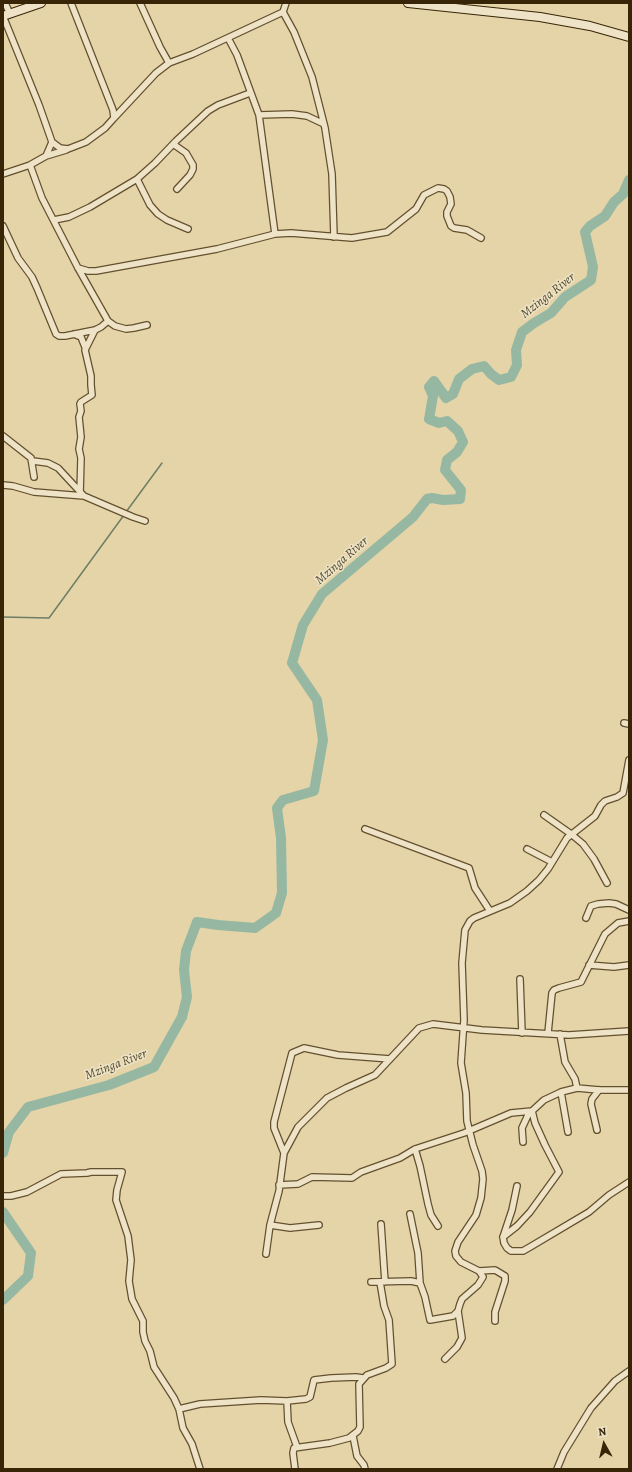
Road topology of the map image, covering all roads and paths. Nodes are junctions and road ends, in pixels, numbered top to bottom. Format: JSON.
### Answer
{"nodes":[{"id":1,"x":5,"y":3,"type":"edge"},
{"id":2,"x":41,"y":3,"type":"edge"},
{"id":3,"x":71,"y":3,"type":"edge"},
{"id":4,"x":140,"y":3,"type":"edge"},
{"id":5,"x":286,"y":3,"type":"edge"},
{"id":6,"x":408,"y":3,"type":"edge"},
{"id":7,"x":283,"y":12,"type":"junction"},
{"id":8,"x":6,"y":15,"type":"edge"},
{"id":9,"x":228,"y":38,"type":"junction"},
{"id":10,"x":629,"y":38,"type":"edge"},
{"id":11,"x":169,"y":63,"type":"junction"},
{"id":12,"x":250,"y":93,"type":"junction"},
{"id":13,"x":259,"y":115,"type":"junction"},
{"id":14,"x":114,"y":118,"type":"junction"},
{"id":15,"x":324,"y":124,"type":"junction"},
{"id":16,"x":52,"y":142,"type":"junction"},
{"id":17,"x":173,"y":144,"type":"junction"},
{"id":18,"x":68,"y":149,"type":"junction"},
{"id":19,"x":46,"y":156,"type":"junction"},
{"id":20,"x":30,"y":165,"type":"junction"},
{"id":21,"x":3,"y":174,"type":"edge"},
{"id":22,"x":137,"y":179,"type":"junction"},
{"id":23,"x":177,"y":189,"type":"dead end"},
{"id":24,"x":54,"y":220,"type":"junction"},
{"id":25,"x":3,"y":226,"type":"edge"},
{"id":26,"x":188,"y":229,"type":"dead end"},
{"id":27,"x":275,"y":234,"type":"junction"},
{"id":28,"x":334,"y":237,"type":"junction"},
{"id":29,"x":481,"y":238,"type":"dead end"},
{"id":30,"x":78,"y":268,"type":"junction"},
{"id":31,"x":108,"y":321,"type":"junction"},
{"id":32,"x":147,"y":324,"type":"dead end"},
{"id":33,"x":95,"y":330,"type":"junction"},
{"id":34,"x":74,"y":334,"type":"junction"},
{"id":35,"x":86,"y":347,"type":"junction"},
{"id":36,"x":3,"y":436,"type":"edge"},
{"id":37,"x":33,"y":461,"type":"junction"},
{"id":38,"x":34,"y":477,"type":"dead end"},
{"id":39,"x":3,"y":486,"type":"edge"},
{"id":40,"x":82,"y":495,"type":"junction"},
{"id":41,"x":145,"y":521,"type":"dead end"},
{"id":42,"x":629,"y":760,"type":"edge"},
{"id":43,"x":544,"y":815,"type":"dead end"},
{"id":44,"x":365,"y":829,"type":"dead end"},
{"id":45,"x":571,"y":834,"type":"junction"},
{"id":46,"x":527,"y":849,"type":"dead end"},
{"id":47,"x":552,"y":862,"type":"junction"},
{"id":48,"x":607,"y":883,"type":"dead end"},
{"id":49,"x":629,"y":910,"type":"edge"},
{"id":50,"x":490,"y":912,"type":"junction"},
{"id":51,"x":586,"y":918,"type":"dead end"},
{"id":52,"x":629,"y":921,"type":"edge"},
{"id":53,"x":589,"y":965,"type":"junction"},
{"id":54,"x":629,"y":965,"type":"edge"},
{"id":55,"x":520,"y":979,"type":"dead end"},
{"id":56,"x":464,"y":1028,"type":"junction"},
{"id":57,"x":629,"y":1031,"type":"edge"},
{"id":58,"x":522,"y":1033,"type":"junction"},
{"id":59,"x":548,"y":1034,"type":"junction"},
{"id":60,"x":560,"y":1034,"type":"junction"},
{"id":61,"x":390,"y":1058,"type":"junction"},
{"id":62,"x":577,"y":1088,"type":"junction"},
{"id":63,"x":599,"y":1090,"type":"junction"},
{"id":64,"x":629,"y":1090,"type":"edge"},
{"id":65,"x":561,"y":1092,"type":"junction"},
{"id":66,"x":532,"y":1111,"type":"junction"},
{"id":67,"x":597,"y":1130,"type":"dead end"},
{"id":68,"x":469,"y":1131,"type":"junction"},
{"id":69,"x":568,"y":1132,"type":"dead end"},
{"id":70,"x":523,"y":1142,"type":"dead end"},
{"id":71,"x":415,"y":1149,"type":"junction"},
{"id":72,"x":284,"y":1153,"type":"junction"},
{"id":73,"x":629,"y":1182,"type":"edge"},
{"id":74,"x":279,"y":1185,"type":"junction"},
{"id":75,"x":517,"y":1186,"type":"dead end"},
{"id":76,"x":3,"y":1196,"type":"edge"},
{"id":77,"x":410,"y":1214,"type":"dead end"},
{"id":78,"x":381,"y":1224,"type":"dead end"},
{"id":79,"x":270,"y":1225,"type":"junction"},
{"id":80,"x":319,"y":1225,"type":"dead end"},
{"id":81,"x":438,"y":1226,"type":"dead end"},
{"id":82,"x":503,"y":1237,"type":"junction"},
{"id":83,"x":266,"y":1254,"type":"dead end"},
{"id":84,"x":479,"y":1270,"type":"junction"},
{"id":85,"x":371,"y":1282,"type":"dead end"},
{"id":86,"x":382,"y":1282,"type":"junction"},
{"id":87,"x":420,"y":1283,"type":"junction"},
{"id":88,"x":458,"y":1311,"type":"junction"},
{"id":89,"x":495,"y":1321,"type":"dead end"},
{"id":90,"x":445,"y":1359,"type":"dead end"},
{"id":91,"x":629,"y":1371,"type":"edge"},
{"id":92,"x":363,"y":1378,"type":"junction"},
{"id":93,"x":287,"y":1402,"type":"junction"},
{"id":94,"x":179,"y":1409,"type":"junction"},
{"id":95,"x":353,"y":1436,"type":"junction"},
{"id":96,"x":297,"y":1447,"type":"junction"},
{"id":97,"x":200,"y":1469,"type":"edge"},
{"id":98,"x":295,"y":1469,"type":"edge"},
{"id":99,"x":365,"y":1469,"type":"edge"},
{"id":100,"x":557,"y":1469,"type":"edge"}],
"edges":[{"from":1,"to":8,"type":"street"},
{"from":2,"to":8,"type":"street"},
{"from":3,"to":14,"type":"street"},
{"from":4,"to":11,"type":"street"},
{"from":5,"to":7,"type":"street"},
{"from":6,"to":10,"type":"street"},
{"from":7,"to":9,"type":"street"},
{"from":7,"to":15,"type":"street"},
{"from":8,"to":16,"type":"street"},
{"from":9,"to":11,"type":"street"},
{"from":9,"to":12,"type":"street"},
{"from":11,"to":14,"type":"street"},
{"from":12,"to":13,"type":"street"},
{"from":12,"to":17,"type":"street"},
{"from":13,"to":15,"type":"street"},
{"from":13,"to":27,"type":"street"},
{"from":14,"to":18,"type":"street"},
{"from":15,"to":28,"type":"street"},
{"from":16,"to":18,"type":"street"},
{"from":16,"to":19,"type":"street"},
{"from":17,"to":22,"type":"street"},
{"from":17,"to":23,"type":"street"},
{"from":18,"to":19,"type":"street"},
{"from":19,"to":20,"type":"street"},
{"from":20,"to":21,"type":"street"},
{"from":20,"to":24,"type":"street"},
{"from":22,"to":24,"type":"street"},
{"from":22,"to":26,"type":"street"},
{"from":24,"to":30,"type":"street"},
{"from":25,"to":34,"type":"street"},
{"from":27,"to":28,"type":"street"},
{"from":27,"to":30,"type":"street"},
{"from":28,"to":29,"type":"street"},
{"from":30,"to":31,"type":"street"},
{"from":31,"to":32,"type":"street"},
{"from":31,"to":33,"type":"street"},
{"from":33,"to":34,"type":"street"},
{"from":33,"to":35,"type":"street"},
{"from":34,"to":35,"type":"street"},
{"from":35,"to":40,"type":"street"},
{"from":36,"to":37,"type":"street"},
{"from":37,"to":38,"type":"street"},
{"from":37,"to":40,"type":"street"},
{"from":39,"to":40,"type":"street"},
{"from":40,"to":41,"type":"street"},
{"from":42,"to":45,"type":"street"},
{"from":43,"to":45,"type":"street"},
{"from":44,"to":50,"type":"street"},
{"from":45,"to":47,"type":"street"},
{"from":45,"to":48,"type":"street"},
{"from":46,"to":47,"type":"street"},
{"from":47,"to":50,"type":"street"},
{"from":49,"to":51,"type":"street"},
{"from":50,"to":56,"type":"street"},
{"from":52,"to":53,"type":"street"},
{"from":53,"to":54,"type":"street"},
{"from":53,"to":59,"type":"street"},
{"from":55,"to":58,"type":"street"},
{"from":56,"to":58,"type":"street"},
{"from":56,"to":61,"type":"street"},
{"from":56,"to":68,"type":"street"},
{"from":57,"to":60,"type":"street"},
{"from":58,"to":59,"type":"street"},
{"from":59,"to":60,"type":"street"},
{"from":60,"to":62,"type":"street"},
{"from":61,"to":72,"type":"street"},
{"from":61,"to":72,"type":"street"},
{"from":62,"to":63,"type":"street"},
{"from":62,"to":65,"type":"street"},
{"from":63,"to":64,"type":"street"},
{"from":63,"to":67,"type":"street"},
{"from":65,"to":66,"type":"street"},
{"from":65,"to":69,"type":"street"},
{"from":66,"to":68,"type":"street"},
{"from":66,"to":70,"type":"street"},
{"from":66,"to":82,"type":"street"},
{"from":68,"to":71,"type":"street"},
{"from":68,"to":84,"type":"street"},
{"from":71,"to":74,"type":"street"},
{"from":71,"to":81,"type":"street"},
{"from":72,"to":74,"type":"street"},
{"from":73,"to":82,"type":"street"},
{"from":74,"to":79,"type":"street"},
{"from":75,"to":82,"type":"street"},
{"from":76,"to":94,"type":"street"},
{"from":77,"to":87,"type":"street"},
{"from":78,"to":86,"type":"street"},
{"from":79,"to":80,"type":"street"},
{"from":79,"to":83,"type":"street"},
{"from":84,"to":88,"type":"street"},
{"from":84,"to":89,"type":"street"},
{"from":85,"to":86,"type":"street"},
{"from":86,"to":87,"type":"street"},
{"from":86,"to":92,"type":"street"},
{"from":87,"to":88,"type":"street"},
{"from":88,"to":90,"type":"street"},
{"from":91,"to":100,"type":"street"},
{"from":92,"to":93,"type":"street"},
{"from":92,"to":95,"type":"street"},
{"from":93,"to":94,"type":"street"},
{"from":93,"to":96,"type":"street"},
{"from":94,"to":97,"type":"street"},
{"from":95,"to":96,"type":"street"},
{"from":95,"to":99,"type":"street"},
{"from":96,"to":98,"type":"street"}]}
